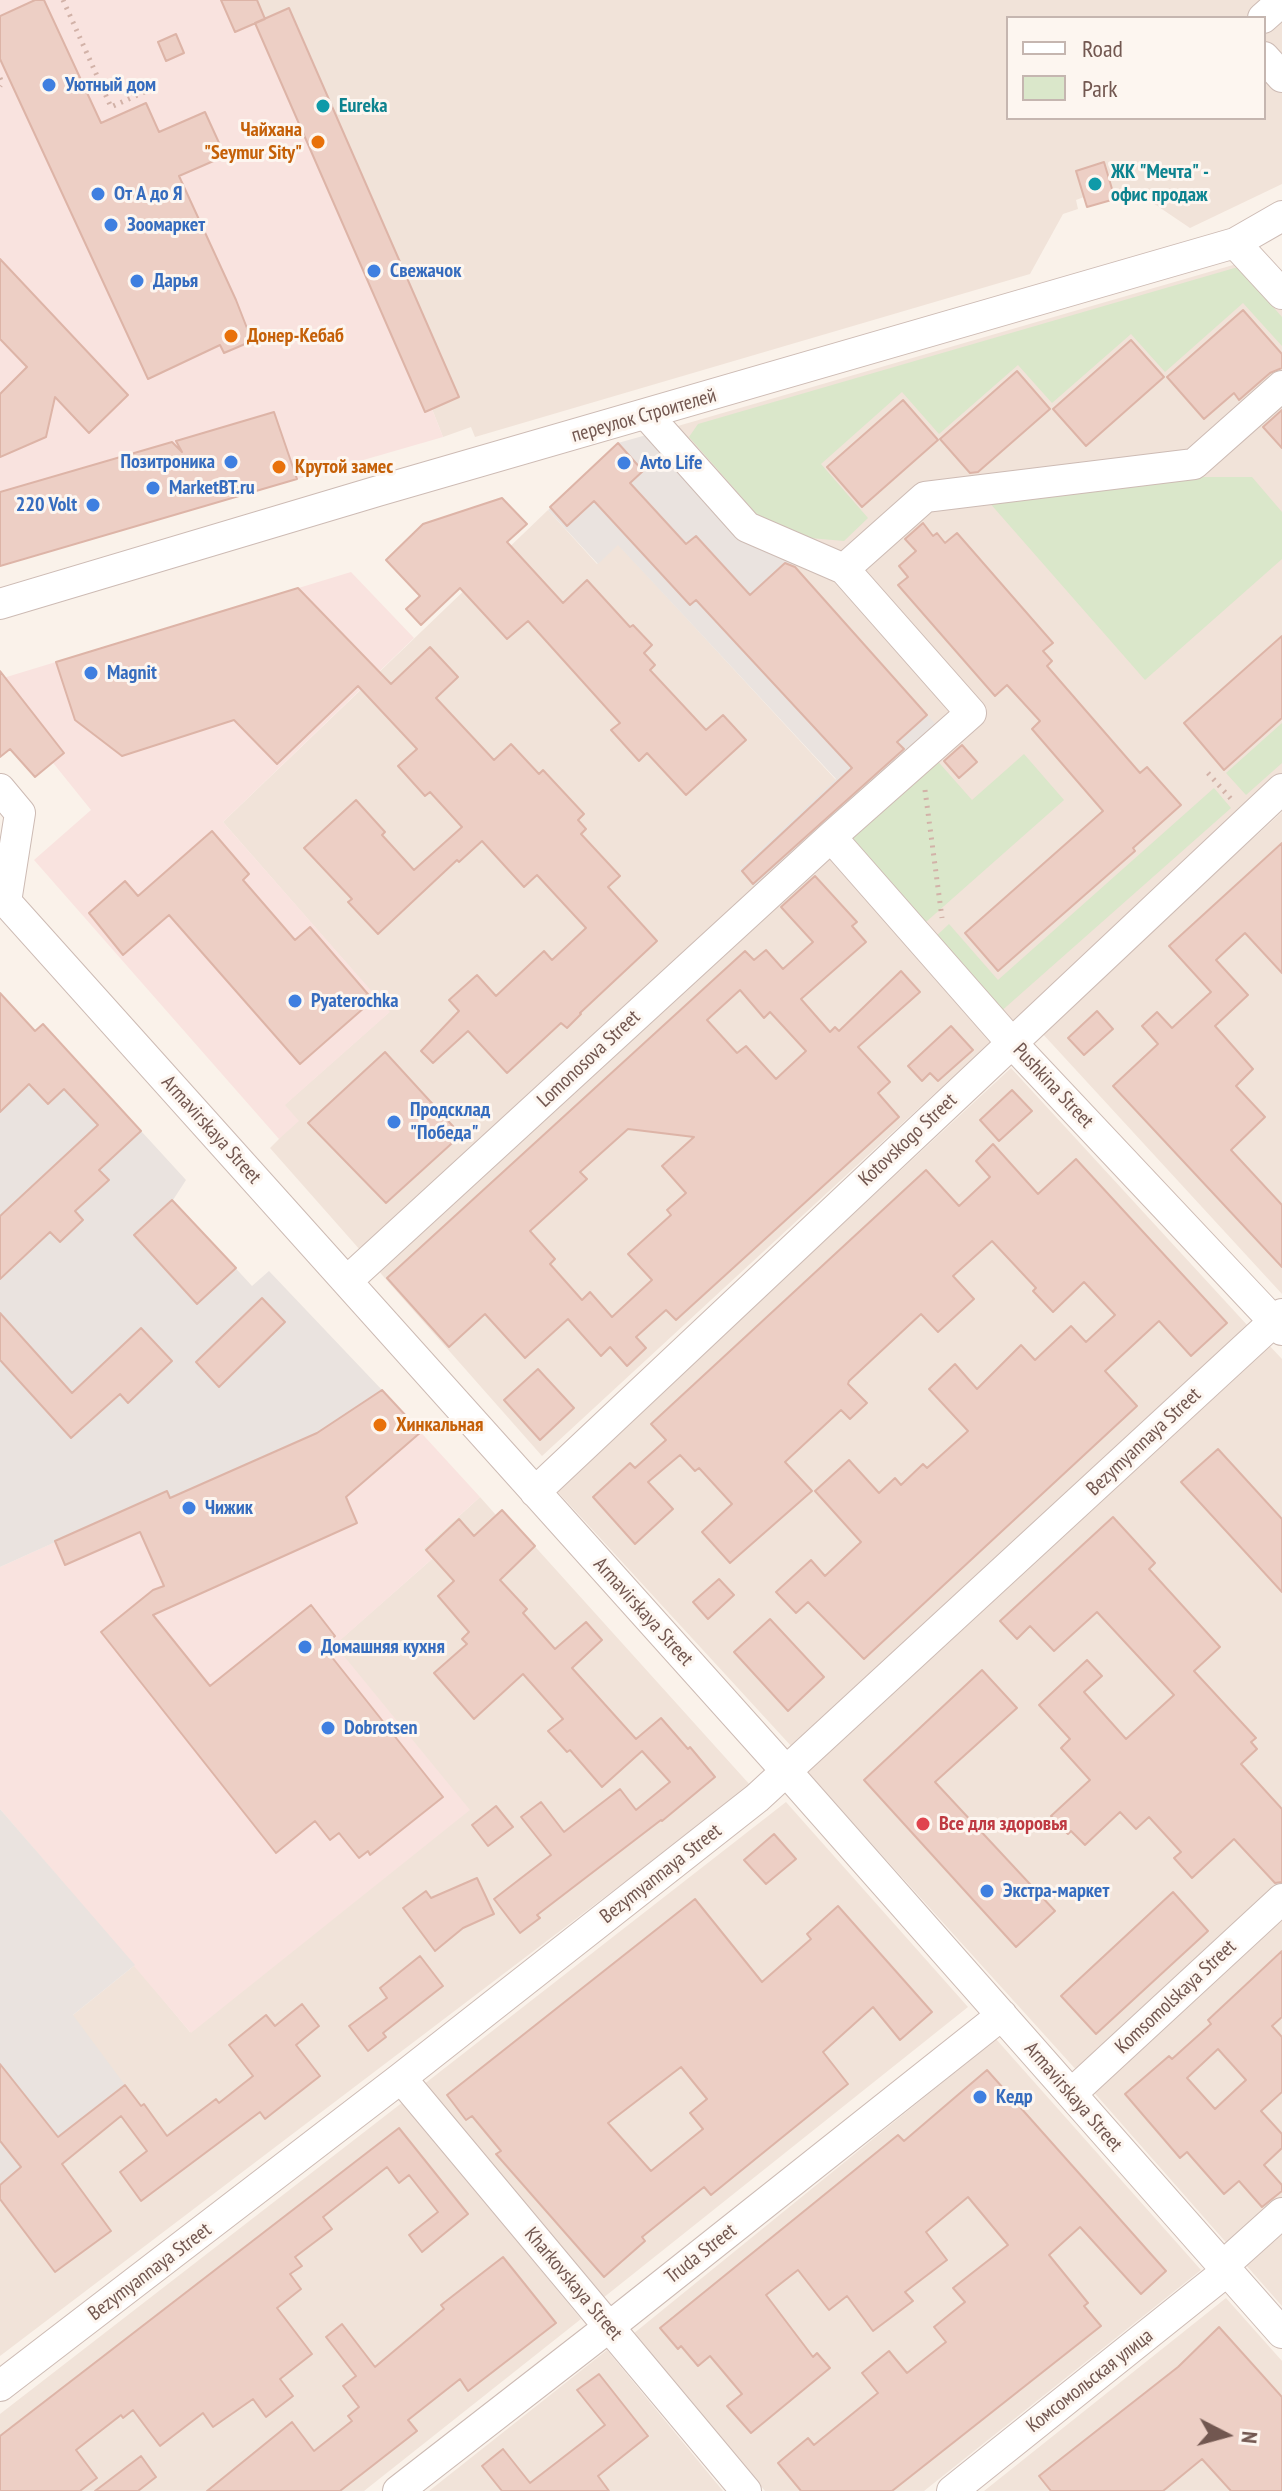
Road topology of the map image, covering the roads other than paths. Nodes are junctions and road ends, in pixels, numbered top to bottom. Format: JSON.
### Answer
{"nodes":[{"id":1,"x":1266,"y":59,"type":"edge"},
{"id":2,"x":1282,"y":77,"type":"edge"},
{"id":3,"x":1282,"y":216,"type":"edge"},
{"id":4,"x":1235,"y":243,"type":"junction"},
{"id":5,"x":1282,"y":294,"type":"edge"},
{"id":6,"x":1282,"y":386,"type":"edge"},
{"id":7,"x":647,"y":415,"type":"junction"},
{"id":8,"x":844,"y":569,"type":"junction"},
{"id":9,"x":0,"y":604,"type":"edge"},
{"id":10,"x":0,"y":789,"type":"edge"},
{"id":11,"x":1282,"y":789,"type":"edge"},
{"id":12,"x":831,"y":837,"type":"junction"},
{"id":13,"x":3,"y":898,"type":"edge"},
{"id":14,"x":1011,"y":1042,"type":"junction"},
{"id":15,"x":347,"y":1281,"type":"junction"},
{"id":16,"x":1279,"y":1322,"type":"edge"},
{"id":17,"x":535,"y":1492,"type":"junction"},
{"id":18,"x":787,"y":1772,"type":"junction"},
{"id":19,"x":1282,"y":1899,"type":"edge"},
{"id":20,"x":1002,"y":2015,"type":"junction"},
{"id":21,"x":401,"y":2078,"type":"junction"},
{"id":22,"x":1071,"y":2094,"type":"junction"},
{"id":23,"x":1282,"y":2213,"type":"edge"},
{"id":24,"x":1225,"y":2269,"type":"junction"},
{"id":25,"x":609,"y":2327,"type":"junction"},
{"id":26,"x":1282,"y":2333,"type":"edge"},
{"id":27,"x":0,"y":2386,"type":"edge"},
{"id":28,"x":398,"y":2491,"type":"edge"},
{"id":29,"x":746,"y":2491,"type":"edge"},
{"id":30,"x":952,"y":2491,"type":"edge"}],
"edges":[{"from":1,"to":2,"type":"street"},
{"from":3,"to":4,"type":"street","name":"переулок Строителей"},
{"from":4,"to":5,"type":"street"},
{"from":4,"to":7,"type":"street","name":"переулок Строителей"},
{"from":6,"to":8,"type":"street"},
{"from":7,"to":8,"type":"street"},
{"from":7,"to":9,"type":"street","name":"переулок Строителей"},
{"from":8,"to":12,"type":"street","name":"Lomonosova Street"},
{"from":10,"to":13,"type":"street"},
{"from":11,"to":14,"type":"street","name":"Kotovskogo Street"},
{"from":12,"to":14,"type":"street","name":"Pushkina Street"},
{"from":12,"to":15,"type":"street","name":"Lomonosova Street"},
{"from":13,"to":15,"type":"street","name":"Armavirskaya Street"},
{"from":14,"to":16,"type":"street","name":"Pushkina Street"},
{"from":14,"to":17,"type":"street","name":"Kotovskogo Street"},
{"from":15,"to":17,"type":"street","name":"Armavirskaya Street"},
{"from":16,"to":18,"type":"street","name":"Bezymyannaya Street"},
{"from":17,"to":18,"type":"street","name":"Armavirskaya Street"},
{"from":18,"to":20,"type":"street","name":"Armavirskaya Street"},
{"from":18,"to":21,"type":"street","name":"Bezymyannaya Street"},
{"from":19,"to":22,"type":"street","name":"Komsomolskaya Street"},
{"from":20,"to":22,"type":"street","name":"Armavirskaya Street"},
{"from":20,"to":25,"type":"street","name":"Truda Street"},
{"from":21,"to":25,"type":"street","name":"Kharkovskaya Street"},
{"from":21,"to":27,"type":"street","name":"Bezymyannaya Street"},
{"from":22,"to":24,"type":"street","name":"Armavirskaya Street"},
{"from":23,"to":24,"type":"street","name":"Комсомольская улица"},
{"from":24,"to":26,"type":"street","name":"Armavirskaya Street"},
{"from":24,"to":30,"type":"street","name":"Комсомольская улица"},
{"from":25,"to":28,"type":"street","name":"Truda Street"},
{"from":25,"to":29,"type":"street","name":"Kharkovskaya Street"}]}
